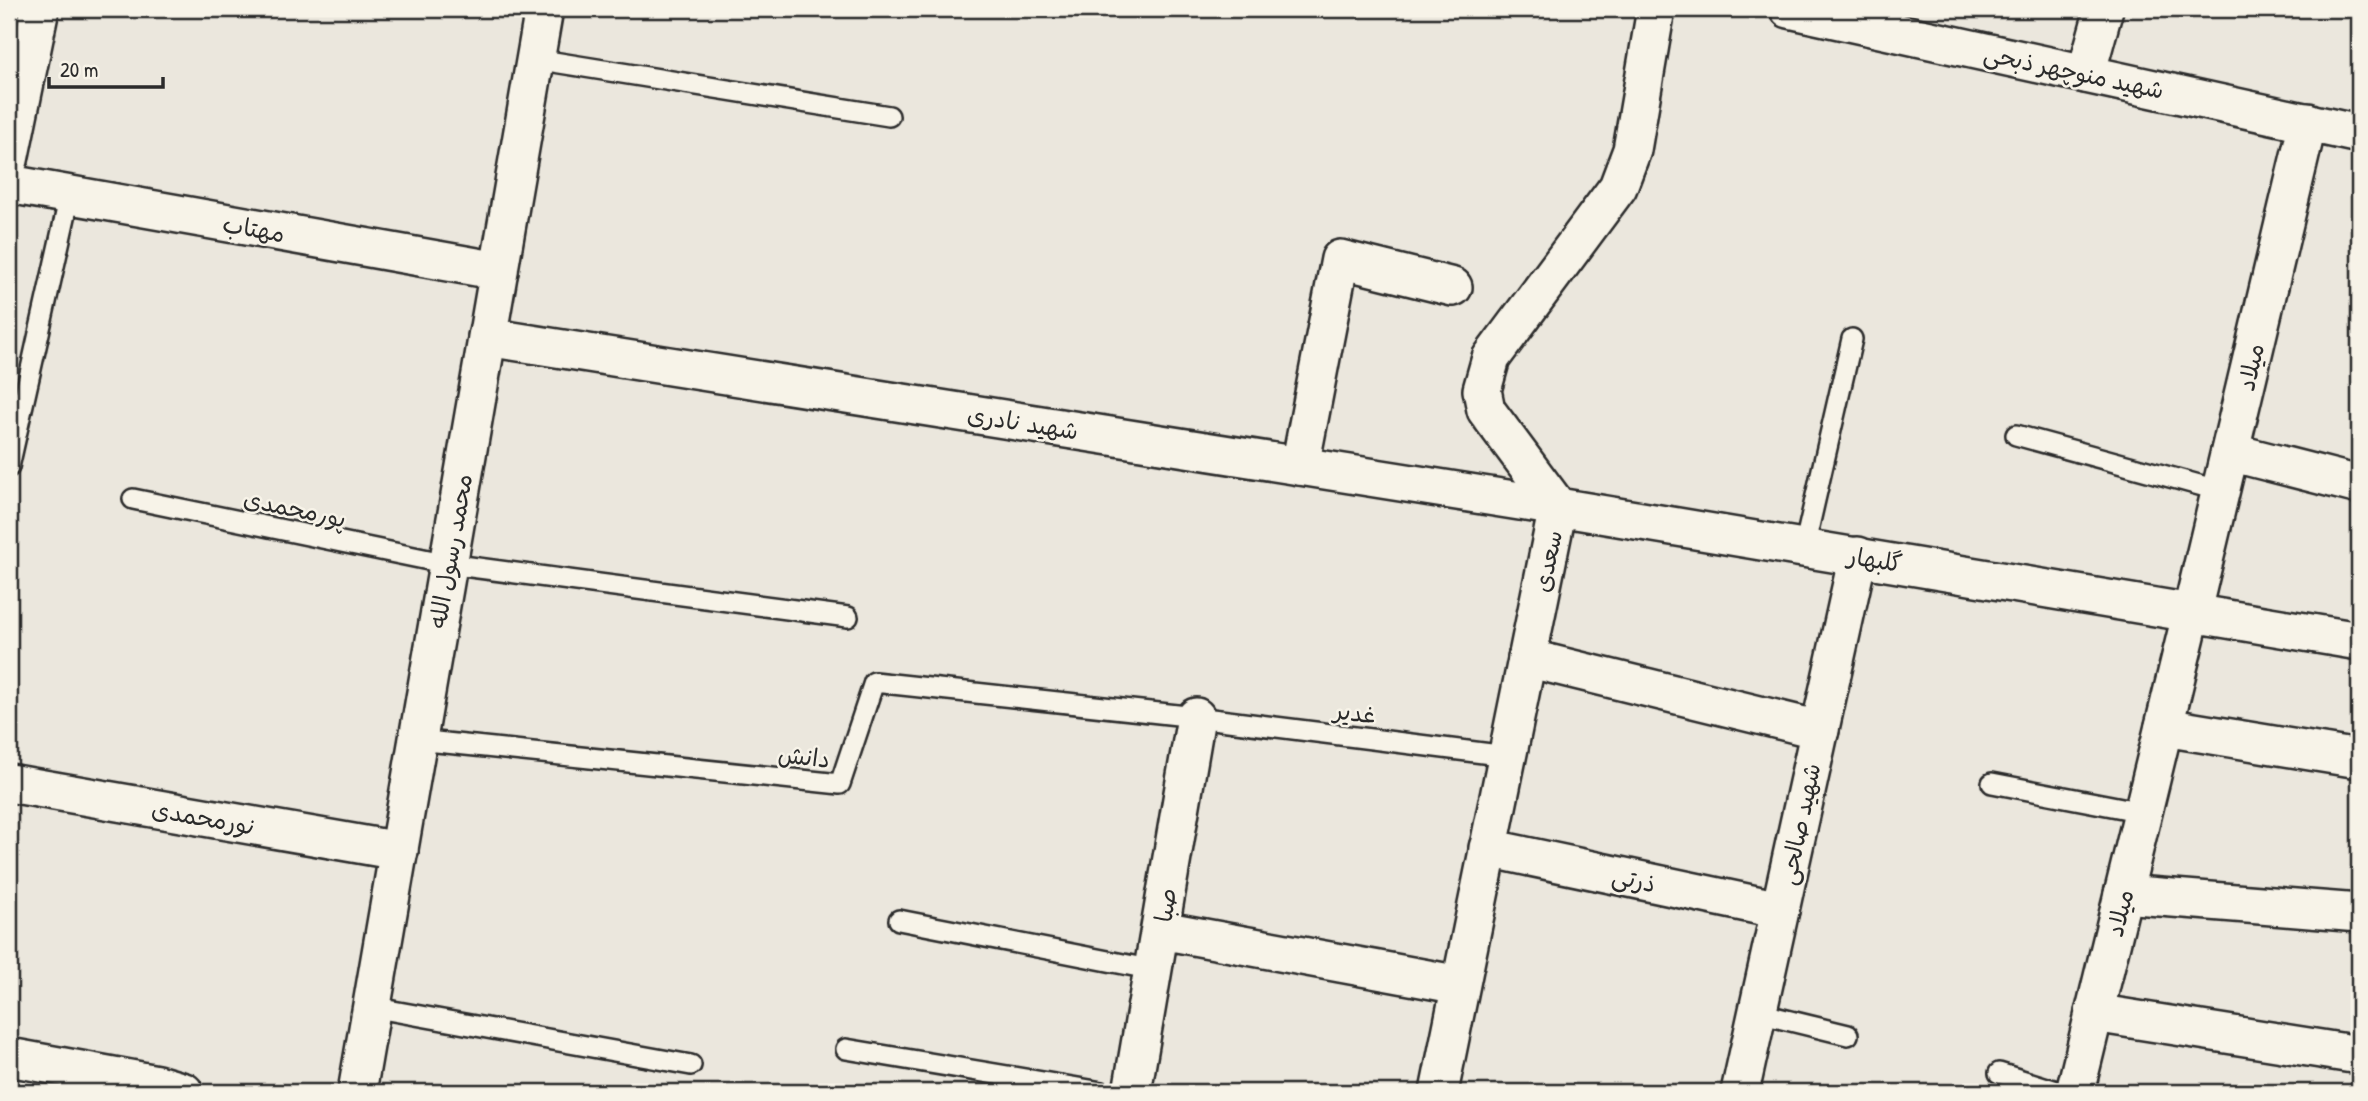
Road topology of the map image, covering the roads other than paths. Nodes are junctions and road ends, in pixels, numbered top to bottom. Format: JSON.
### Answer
{"nodes":[{"id":1,"x":40,"y":9,"type":"edge"},
{"id":2,"x":544,"y":9,"type":"edge"},
{"id":3,"x":1657,"y":9,"type":"edge"},
{"id":4,"x":1789,"y":9,"type":"edge"},
{"id":5,"x":2104,"y":9,"type":"edge"},
{"id":6,"x":535,"y":60,"type":"junction"},
{"id":7,"x":2086,"y":74,"type":"junction"},
{"id":8,"x":17,"y":81,"type":"edge"},
{"id":9,"x":889,"y":116,"type":"dead end"},
{"id":10,"x":2308,"y":122,"type":"junction"},
{"id":11,"x":2359,"y":134,"type":"edge"},
{"id":12,"x":9,"y":160,"type":"edge"},
{"id":13,"x":9,"y":184,"type":"edge"},
{"id":14,"x":70,"y":195,"type":"junction"},
{"id":15,"x":499,"y":271,"type":"junction"},
{"id":16,"x":1453,"y":287,"type":"dead end"},
{"id":17,"x":488,"y":337,"type":"junction"},
{"id":18,"x":1852,"y":339,"type":"dead end"},
{"id":19,"x":2016,"y":435,"type":"dead end"},
{"id":20,"x":2230,"y":452,"type":"junction"},
{"id":21,"x":1300,"y":466,"type":"junction"},
{"id":22,"x":9,"y":467,"type":"edge"},
{"id":23,"x":2359,"y":485,"type":"edge"},
{"id":24,"x":2221,"y":491,"type":"junction"},
{"id":25,"x":133,"y":499,"type":"dead end"},
{"id":26,"x":1558,"y":507,"type":"junction"},
{"id":27,"x":1804,"y":548,"type":"junction"},
{"id":28,"x":1858,"y":556,"type":"junction"},
{"id":29,"x":448,"y":564,"type":"junction"},
{"id":30,"x":2192,"y":611,"type":"junction"},
{"id":31,"x":848,"y":617,"type":"dead end"},
{"id":32,"x":2359,"y":641,"type":"edge"},
{"id":33,"x":1527,"y":658,"type":"junction"},
{"id":34,"x":1196,"y":717,"type":"junction"},
{"id":35,"x":2164,"y":727,"type":"junction"},
{"id":36,"x":1820,"y":730,"type":"junction"},
{"id":37,"x":418,"y":740,"type":"junction"},
{"id":38,"x":1507,"y":756,"type":"junction"},
{"id":39,"x":2359,"y":760,"type":"edge"},
{"id":40,"x":9,"y":783,"type":"edge"},
{"id":41,"x":1992,"y":783,"type":"dead end"},
{"id":42,"x":2143,"y":811,"type":"junction"},
{"id":43,"x":1488,"y":848,"type":"junction"},
{"id":44,"x":399,"y":851,"type":"junction"},
{"id":45,"x":2123,"y":894,"type":"junction"},
{"id":46,"x":1780,"y":910,"type":"junction"},
{"id":47,"x":2359,"y":913,"type":"edge"},
{"id":48,"x":899,"y":920,"type":"dead end"},
{"id":49,"x":1161,"y":930,"type":"junction"},
{"id":50,"x":1154,"y":970,"type":"junction"},
{"id":51,"x":1460,"y":985,"type":"junction"},
{"id":52,"x":371,"y":1007,"type":"junction"},
{"id":53,"x":1758,"y":1013,"type":"junction"},
{"id":54,"x":2094,"y":1013,"type":"junction"},
{"id":55,"x":1848,"y":1035,"type":"dead end"},
{"id":56,"x":846,"y":1049,"type":"dead end"},
{"id":57,"x":2359,"y":1055,"type":"edge"},
{"id":58,"x":9,"y":1057,"type":"edge"},
{"id":59,"x":691,"y":1066,"type":"dead end"},
{"id":60,"x":1999,"y":1073,"type":"dead end"},
{"id":61,"x":184,"y":1092,"type":"edge"},
{"id":62,"x":357,"y":1092,"type":"edge"},
{"id":63,"x":1102,"y":1092,"type":"edge"},
{"id":64,"x":1132,"y":1092,"type":"edge"},
{"id":65,"x":1439,"y":1092,"type":"edge"},
{"id":66,"x":1740,"y":1092,"type":"edge"},
{"id":67,"x":2060,"y":1092,"type":"edge"},
{"id":68,"x":2075,"y":1092,"type":"edge"}],
"edges":[{"from":1,"to":8,"type":"street"},
{"from":2,"to":6,"type":"street","name":"محمد رسول الله"},
{"from":3,"to":26,"type":"street","name":"سعدی"},
{"from":4,"to":7,"type":"street","name":"شهید منوچهر ذبحی"},
{"from":5,"to":7,"type":"street"},
{"from":6,"to":9,"type":"lane"},
{"from":6,"to":15,"type":"street","name":"محمد رسول الله"},
{"from":7,"to":10,"type":"street","name":"شهید منوچهر ذبحی"},
{"from":8,"to":12,"type":"street"},
{"from":10,"to":11,"type":"street","name":"شهید منوچهر ذبحی"},
{"from":10,"to":20,"type":"street","name":"میلاد"},
{"from":13,"to":14,"type":"street","name":"مهتاب"},
{"from":14,"to":15,"type":"street","name":"مهتاب"},
{"from":14,"to":22,"type":"lane"},
{"from":15,"to":17,"type":"street","name":"محمد رسول الله"},
{"from":16,"to":21,"type":"street"},
{"from":17,"to":21,"type":"street","name":"شهید نادری"},
{"from":17,"to":29,"type":"street","name":"محمد رسول الله"},
{"from":18,"to":27,"type":"lane"},
{"from":19,"to":24,"type":"lane"},
{"from":20,"to":23,"type":"street"},
{"from":20,"to":24,"type":"street","name":"میلاد"},
{"from":21,"to":26,"type":"street","name":"شهید نادری"},
{"from":24,"to":30,"type":"street","name":"میلاد"},
{"from":25,"to":29,"type":"lane","name":"پورمحمدی"},
{"from":26,"to":27,"type":"street","name":"گلبهار"},
{"from":26,"to":33,"type":"street","name":"سعدی"},
{"from":27,"to":28,"type":"street","name":"گلبهار"},
{"from":28,"to":30,"type":"street","name":"گلبهار"},
{"from":28,"to":36,"type":"street","name":"شهید صالحی"},
{"from":29,"to":31,"type":"lane","name":"پورمحمدی"},
{"from":29,"to":37,"type":"street","name":"محمد رسول الله"},
{"from":30,"to":32,"type":"street"},
{"from":30,"to":35,"type":"street","name":"میلاد"},
{"from":33,"to":36,"type":"street"},
{"from":33,"to":38,"type":"street","name":"سعدی"},
{"from":34,"to":37,"type":"lane","name":"دانش"},
{"from":34,"to":38,"type":"lane","name":"غدیر"},
{"from":34,"to":49,"type":"street","name":"صبا"},
{"from":35,"to":39,"type":"street"},
{"from":35,"to":42,"type":"street","name":"میلاد"},
{"from":36,"to":46,"type":"street","name":"شهید صالحی"},
{"from":37,"to":44,"type":"street","name":"محمد رسول الله"},
{"from":38,"to":43,"type":"street","name":"سعدی"},
{"from":40,"to":44,"type":"street","name":"نورمحمدی"},
{"from":41,"to":42,"type":"lane"},
{"from":42,"to":45,"type":"street","name":"میلاد"},
{"from":43,"to":46,"type":"street","name":"ذرتی"},
{"from":43,"to":51,"type":"street","name":"سعدی"},
{"from":44,"to":52,"type":"street","name":"محمد رسول الله"},
{"from":45,"to":47,"type":"street"},
{"from":45,"to":54,"type":"street","name":"میلاد"},
{"from":46,"to":53,"type":"street","name":"شهید صالحی"},
{"from":48,"to":50,"type":"lane"},
{"from":49,"to":50,"type":"street","name":"صبا"},
{"from":49,"to":51,"type":"street"},
{"from":50,"to":64,"type":"street","name":"صبا"},
{"from":51,"to":65,"type":"street","name":"سعدی"},
{"from":52,"to":59,"type":"lane"},
{"from":52,"to":62,"type":"street","name":"محمد رسول الله"},
{"from":53,"to":55,"type":"lane"},
{"from":53,"to":66,"type":"street","name":"شهید صالحی"},
{"from":54,"to":57,"type":"street"},
{"from":54,"to":68,"type":"street","name":"میلاد"},
{"from":56,"to":63,"type":"lane"},
{"from":58,"to":61,"type":"street"},
{"from":60,"to":67,"type":"lane"}]}
